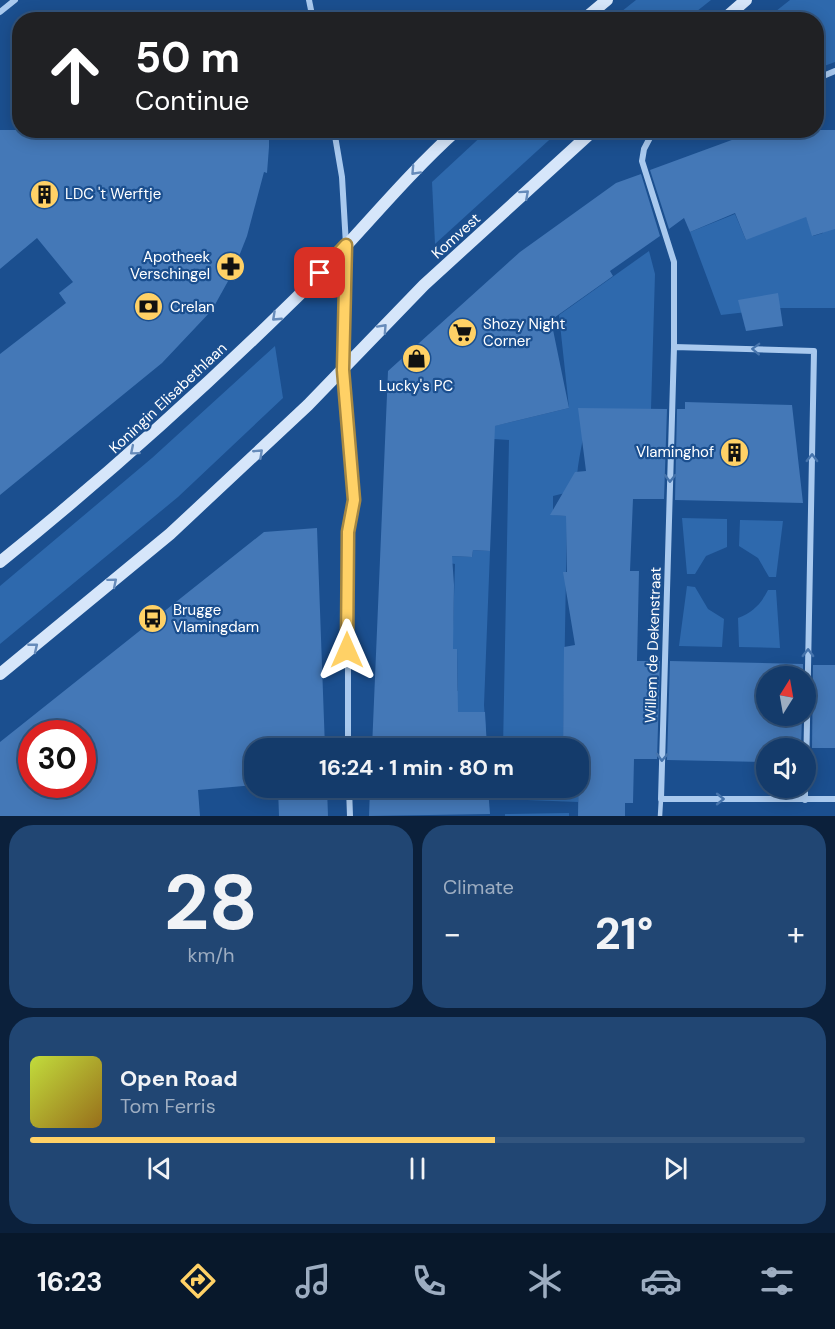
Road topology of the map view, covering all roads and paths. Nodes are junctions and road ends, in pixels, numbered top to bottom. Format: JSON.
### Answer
{"nodes":[{"id":1,"x":15,"y":0,"type":"edge"},
{"id":2,"x":607,"y":0,"type":"edge"},
{"id":3,"x":747,"y":0,"type":"edge"},
{"id":4,"x":0,"y":12,"type":"edge"},
{"id":5,"x":593,"y":12,"type":"edge"},
{"id":6,"x":733,"y":12,"type":"edge"},
{"id":7,"x":335,"y":138,"type":"edge"},
{"id":8,"x":449,"y":138,"type":"edge"},
{"id":9,"x":585,"y":138,"type":"edge"},
{"id":10,"x":650,"y":138,"type":"edge"},
{"id":11,"x":346,"y":245,"type":"junction"},
{"id":12,"x":674,"y":347,"type":"junction"},
{"id":13,"x":343,"y":370,"type":"junction"},
{"id":14,"x":0,"y":562,"type":"edge"},
{"id":15,"x":0,"y":674,"type":"edge"},
{"id":16,"x":348,"y":738,"type":"edge"},
{"id":17,"x":807,"y":738,"type":"edge"},
{"id":18,"x":349,"y":798,"type":"edge"},
{"id":19,"x":661,"y":799,"type":"junction"},
{"id":20,"x":835,"y":799,"type":"edge"},
{"id":21,"x":805,"y":800,"type":"joint"},
{"id":22,"x":350,"y":816,"type":"edge"},
{"id":23,"x":660,"y":816,"type":"edge"}],
"edges":[{"from":1,"to":4,"type":"street"},
{"from":2,"to":5,"type":"main road"},
{"from":3,"to":6,"type":"main road"},
{"from":7,"to":11,"type":"street"},
{"from":8,"to":11,"type":"main road","one_way":true},
{"from":13,"to":9,"type":"main road","name":"Komvest","one_way":true},
{"from":10,"to":12,"type":"street","name":"Willem de Dekenstraat"},
{"from":11,"to":13,"type":"main road"},
{"from":11,"to":14,"type":"main road","name":"Koningin Elisabethlaan","one_way":true},
{"from":17,"to":12,"type":"street","one_way":true},
{"from":12,"to":19,"type":"street","name":"Willem de Dekenstraat","one_way":true},
{"from":15,"to":13,"type":"main road","one_way":true},
{"from":13,"to":16,"type":"street"},
{"from":18,"to":22,"type":"street"},
{"from":19,"to":21,"type":"street","one_way":true},
{"from":19,"to":23,"type":"lane"},
{"from":20,"to":21,"type":"street"}]}
